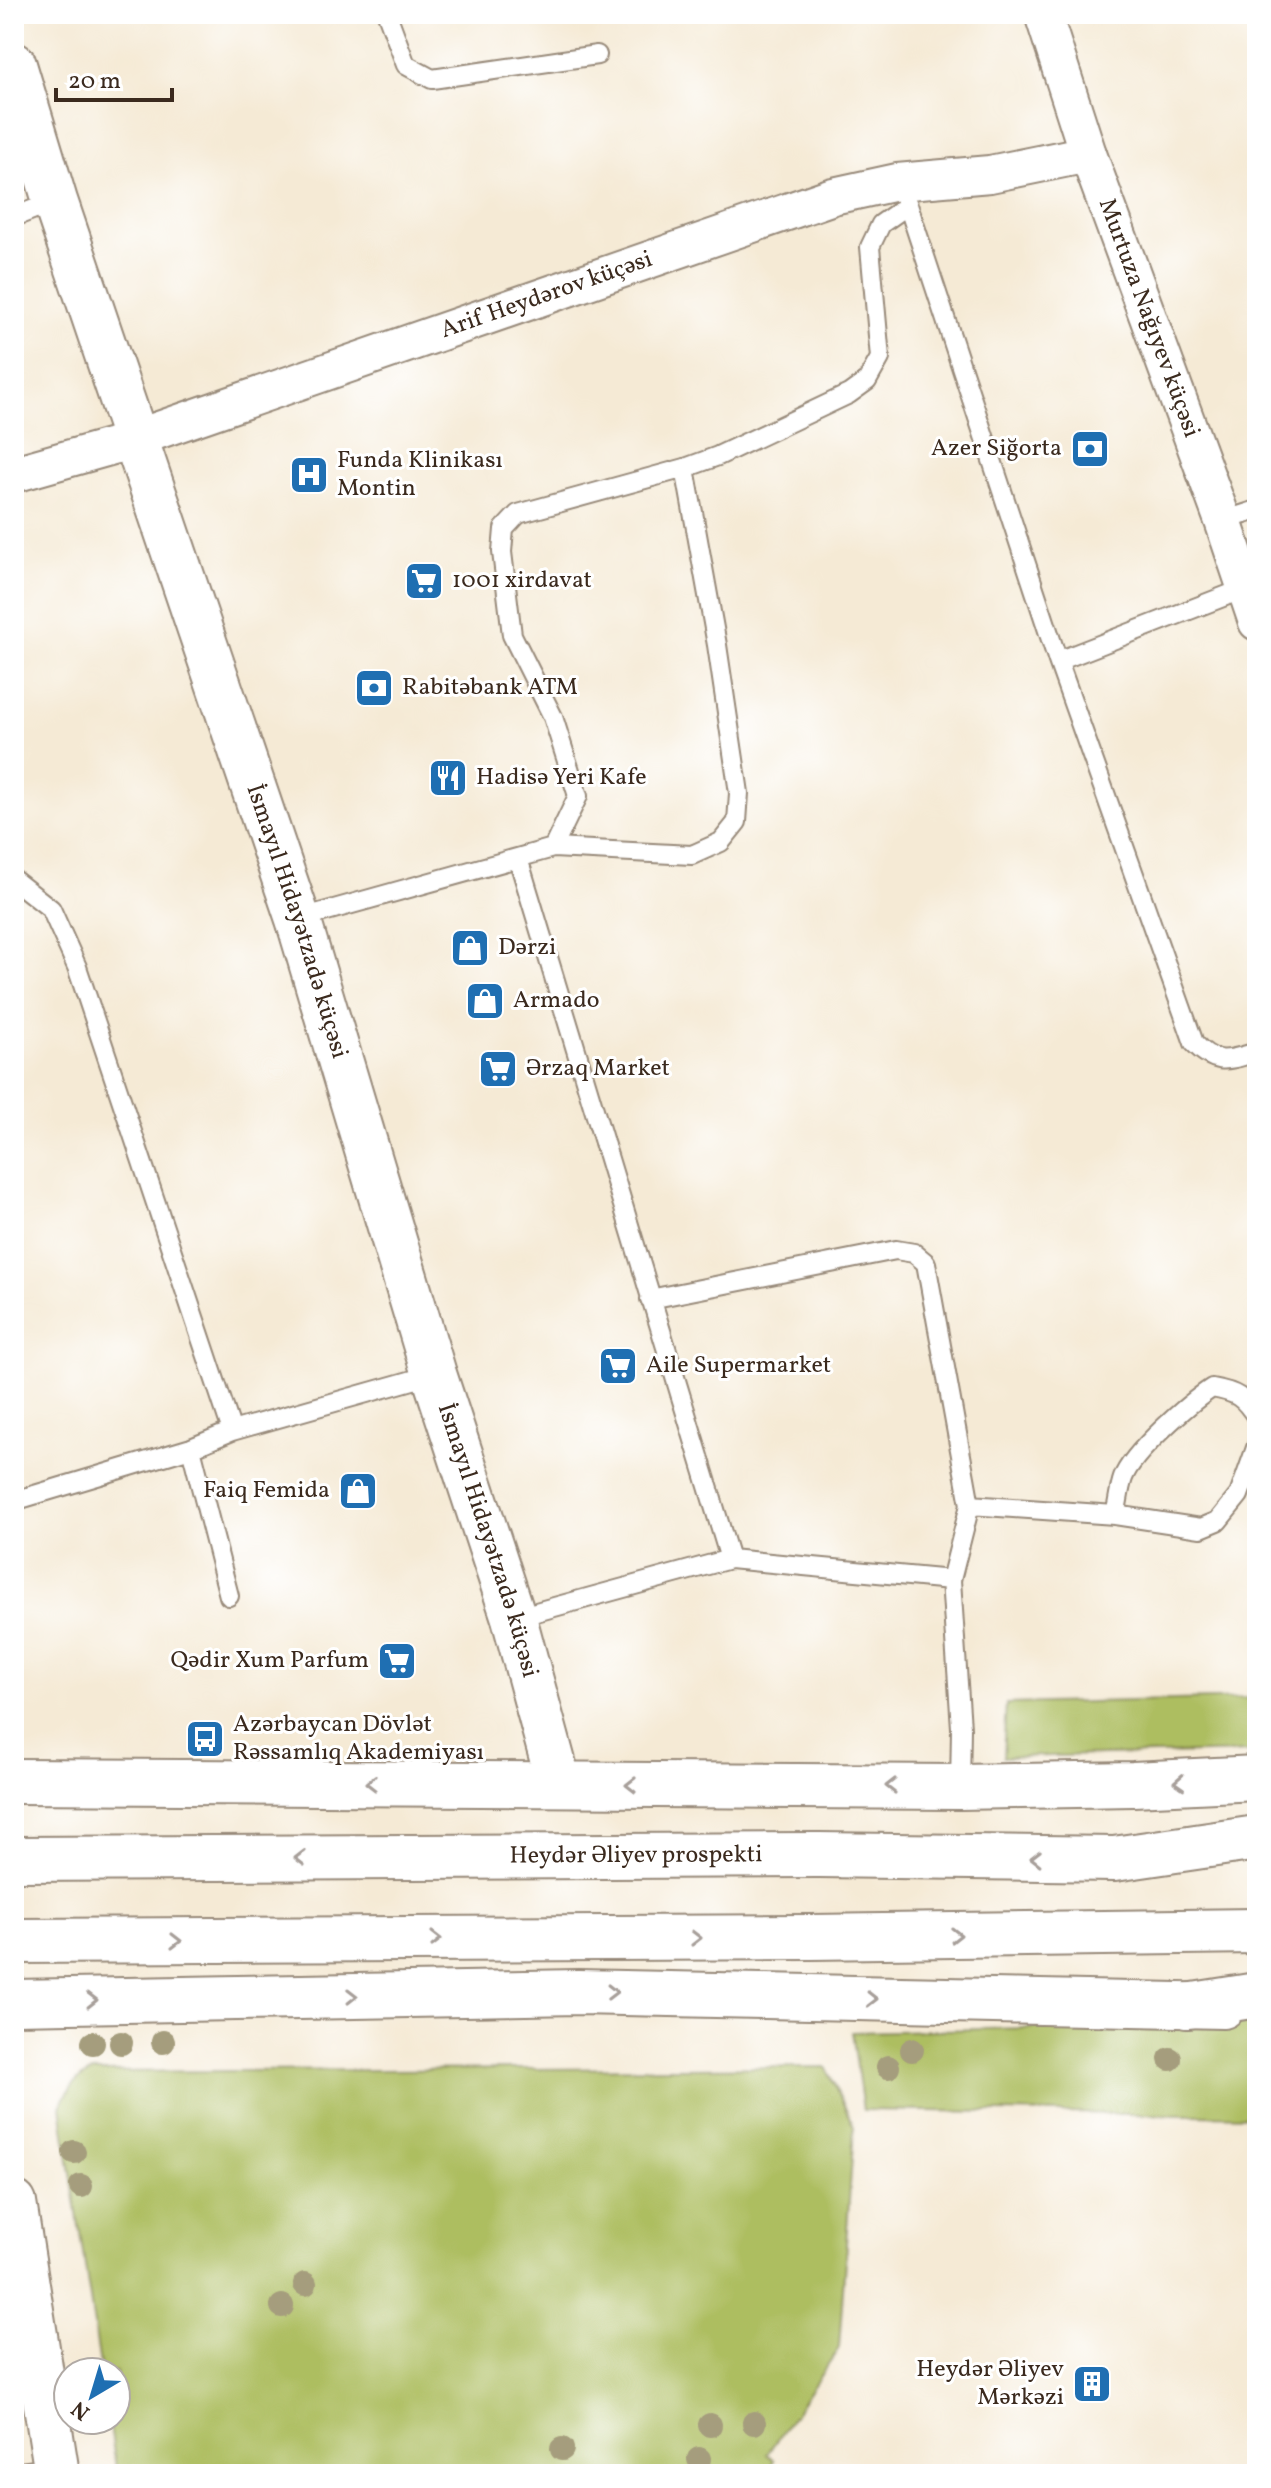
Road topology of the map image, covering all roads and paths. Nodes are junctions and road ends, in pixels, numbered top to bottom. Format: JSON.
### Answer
{"nodes":[{"id":1,"x":387,"y":14,"type":"edge"},
{"id":2,"x":1043,"y":14,"type":"edge"},
{"id":3,"x":597,"y":55,"type":"dead end"},
{"id":4,"x":14,"y":65,"type":"edge"},
{"id":5,"x":1088,"y":154,"type":"junction"},
{"id":6,"x":902,"y":194,"type":"junction"},
{"id":7,"x":55,"y":201,"type":"junction"},
{"id":8,"x":14,"y":217,"type":"edge"},
{"id":9,"x":135,"y":438,"type":"junction"},
{"id":10,"x":685,"y":468,"type":"junction"},
{"id":11,"x":14,"y":474,"type":"edge"},
{"id":12,"x":1257,"y":510,"type":"edge"},
{"id":13,"x":1223,"y":521,"type":"junction"},
{"id":14,"x":1246,"y":588,"type":"junction"},
{"id":15,"x":1257,"y":622,"type":"edge"},
{"id":16,"x":1058,"y":661,"type":"junction"},
{"id":17,"x":553,"y":848,"type":"junction"},
{"id":18,"x":518,"y":858,"type":"junction"},
{"id":19,"x":14,"y":880,"type":"edge"},
{"id":20,"x":298,"y":919,"type":"junction"},
{"id":21,"x":1257,"y":1052,"type":"edge"},
{"id":22,"x":650,"y":1299,"type":"junction"},
{"id":23,"x":434,"y":1374,"type":"junction"},
{"id":24,"x":1257,"y":1418,"type":"edge"},
{"id":25,"x":232,"y":1431,"type":"junction"},
{"id":26,"x":1257,"y":1445,"type":"edge"},
{"id":27,"x":191,"y":1448,"type":"junction"},
{"id":28,"x":14,"y":1501,"type":"edge"},
{"id":29,"x":970,"y":1505,"type":"junction"},
{"id":30,"x":1115,"y":1515,"type":"junction"},
{"id":31,"x":730,"y":1559,"type":"junction"},
{"id":32,"x":951,"y":1580,"type":"junction"},
{"id":33,"x":229,"y":1596,"type":"dead end"},
{"id":34,"x":514,"y":1618,"type":"junction"},
{"id":35,"x":1257,"y":1778,"type":"edge"},
{"id":36,"x":14,"y":1781,"type":"edge"},
{"id":37,"x":559,"y":1784,"type":"junction"},
{"id":38,"x":960,"y":1787,"type":"junction"},
{"id":39,"x":1257,"y":1838,"type":"edge"},
{"id":40,"x":14,"y":1849,"type":"edge"},
{"id":41,"x":1257,"y":1856,"type":"edge"},
{"id":42,"x":14,"y":1859,"type":"edge"},
{"id":43,"x":76,"y":1859,"type":"junction"},
{"id":44,"x":1114,"y":1859,"type":"junction"},
{"id":45,"x":1257,"y":1931,"type":"edge"},
{"id":46,"x":14,"y":1941,"type":"edge"},
{"id":47,"x":1257,"y":1995,"type":"edge"},
{"id":48,"x":14,"y":2002,"type":"edge"},
{"id":49,"x":1187,"y":2006,"type":"junction"},
{"id":50,"x":1257,"y":2007,"type":"edge"},
{"id":51,"x":14,"y":2203,"type":"edge"},
{"id":52,"x":42,"y":2471,"type":"edge"}],
"edges":[{"from":1,"to":3,"type":"lane"},
{"from":2,"to":5,"type":"street","name":"Murtuza Nağıyev küçəsi"},
{"from":4,"to":7,"type":"main road","name":"İsmayıl Hidayətzadə küçəsi"},
{"from":5,"to":6,"type":"street","name":"Arif Heydərov küçəsi"},
{"from":5,"to":13,"type":"street","name":"Murtuza Nağıyev küçəsi"},
{"from":6,"to":9,"type":"street","name":"Arif Heydərov küçəsi"},
{"from":6,"to":10,"type":"lane"},
{"from":6,"to":16,"type":"lane"},
{"from":7,"to":8,"type":"lane"},
{"from":7,"to":9,"type":"main road","name":"İsmayıl Hidayətzadə küçəsi"},
{"from":9,"to":11,"type":"street","name":"Arif Heydərov küçəsi"},
{"from":9,"to":20,"type":"main road","name":"İsmayıl Hidayətzadə küçəsi"},
{"from":10,"to":17,"type":"lane"},
{"from":10,"to":17,"type":"lane"},
{"from":12,"to":13,"type":"lane"},
{"from":13,"to":14,"type":"street","name":"Murtuza Nağıyev küçəsi"},
{"from":14,"to":15,"type":"street","name":"Murtuza Nağıyev küçəsi"},
{"from":14,"to":16,"type":"lane"},
{"from":16,"to":21,"type":"lane"},
{"from":17,"to":18,"type":"lane"},
{"from":18,"to":20,"type":"lane"},
{"from":18,"to":22,"type":"lane"},
{"from":19,"to":25,"type":"lane"},
{"from":20,"to":23,"type":"main road","name":"İsmayıl Hidayətzadə küçəsi"},
{"from":22,"to":29,"type":"lane"},
{"from":22,"to":31,"type":"lane"},
{"from":23,"to":25,"type":"lane"},
{"from":23,"to":34,"type":"main road","name":"İsmayıl Hidayətzadə küçəsi"},
{"from":24,"to":30,"type":"lane"},
{"from":25,"to":27,"type":"lane"},
{"from":26,"to":30,"type":"lane"},
{"from":27,"to":28,"type":"lane"},
{"from":27,"to":33,"type":"lane"},
{"from":29,"to":30,"type":"lane"},
{"from":29,"to":32,"type":"lane"},
{"from":31,"to":32,"type":"lane"},
{"from":31,"to":34,"type":"lane"},
{"from":32,"to":38,"type":"lane"},
{"from":34,"to":37,"type":"main road","name":"İsmayıl Hidayətzadə küçəsi"},
{"from":35,"to":38,"type":"main road","one_way":true},
{"from":37,"to":36,"type":"main road","one_way":true},
{"from":38,"to":37,"type":"main road","one_way":true},
{"from":39,"to":44,"type":"main road","name":"Heydər Əliyev prospekti"},
{"from":40,"to":43,"type":"main road"},
{"from":41,"to":44,"type":"main road"},
{"from":42,"to":43,"type":"main road","name":"Heydər Əliyev prospekti"},
{"from":44,"to":43,"type":"main road","name":"Heydər Əliyev prospekti","one_way":true},
{"from":46,"to":45,"type":"main road","one_way":true},
{"from":47,"to":49,"type":"main road"},
{"from":48,"to":49,"type":"main road","one_way":true},
{"from":49,"to":50,"type":"main road"},
{"from":51,"to":52,"type":"main road"}]}
